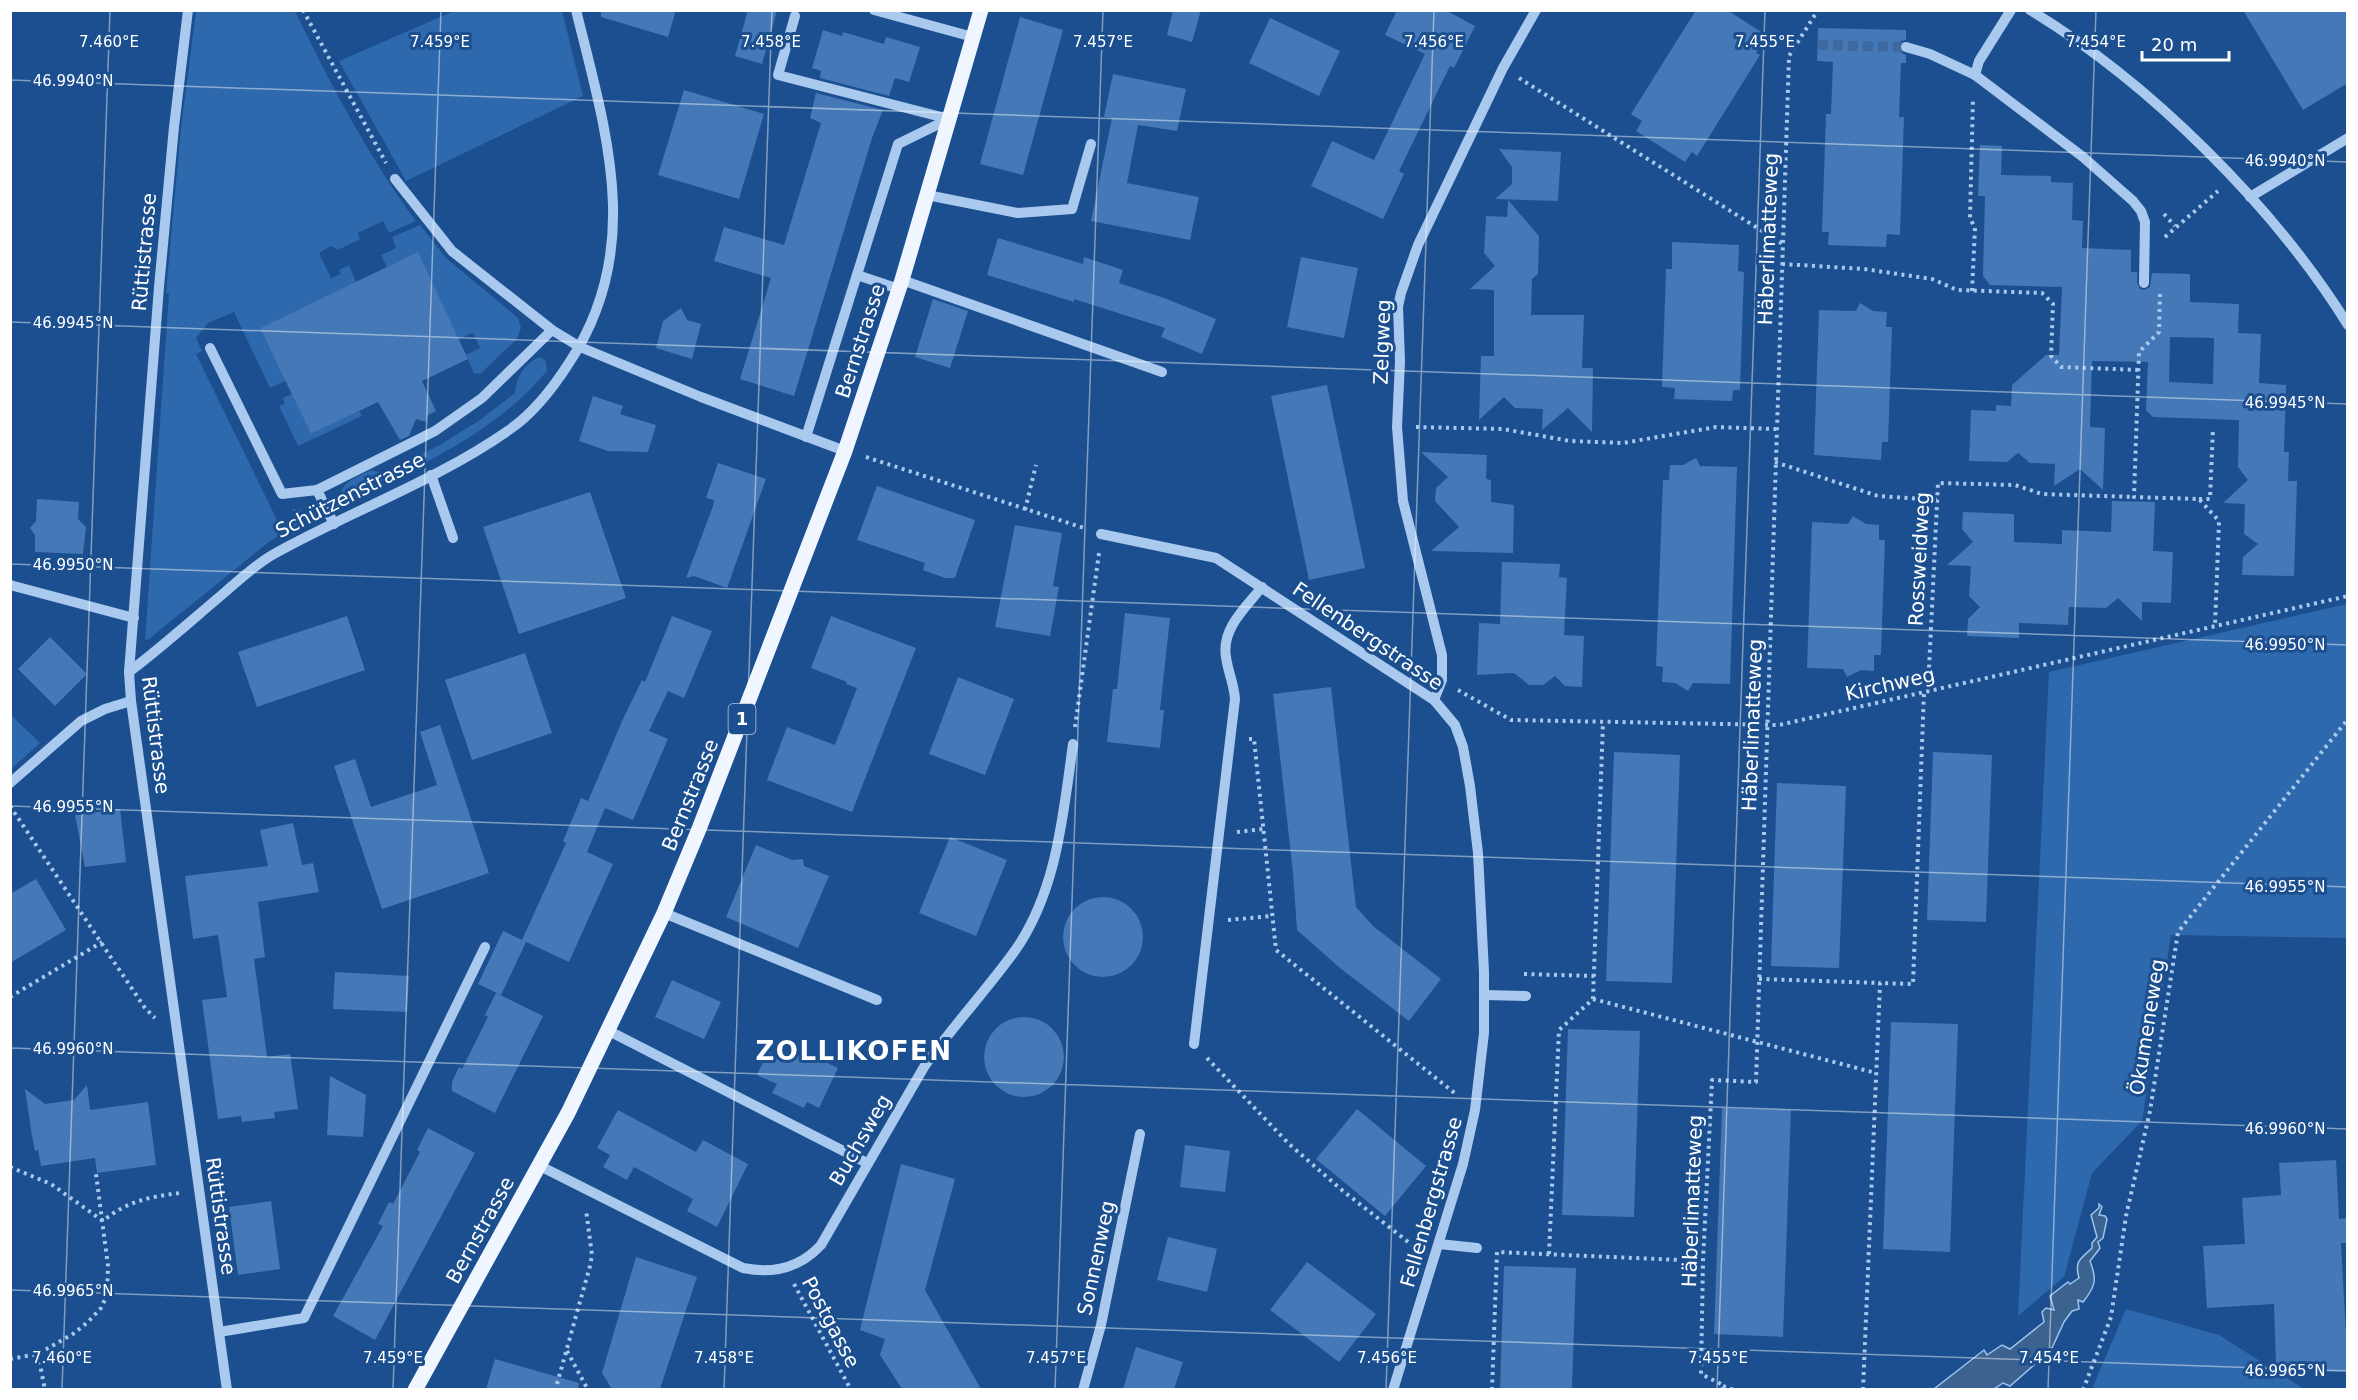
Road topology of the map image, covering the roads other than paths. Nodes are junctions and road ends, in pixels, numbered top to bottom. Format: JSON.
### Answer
{"nodes":[{"id":1,"x":188,"y":10,"type":"edge"},
{"id":2,"x":576,"y":10,"type":"edge"},
{"id":3,"x":874,"y":10,"type":"edge"},
{"id":4,"x":981,"y":10,"type":"edge"},
{"id":5,"x":1536,"y":10,"type":"edge"},
{"id":6,"x":2011,"y":10,"type":"edge"},
{"id":7,"x":2030,"y":10,"type":"edge"},
{"id":8,"x":795,"y":16,"type":"dead end"},
{"id":9,"x":973,"y":37,"type":"junction"},
{"id":10,"x":1906,"y":47,"type":"tunnel mouth"},
{"id":11,"x":1975,"y":75,"type":"junction"},
{"id":12,"x":949,"y":119,"type":"junction"},
{"id":13,"x":2348,"y":138,"type":"edge"},
{"id":14,"x":1091,"y":144,"type":"dead end"},
{"id":15,"x":395,"y":179,"type":"road end"},
{"id":16,"x":927,"y":195,"type":"junction"},
{"id":17,"x":2250,"y":197,"type":"junction"},
{"id":18,"x":857,"y":275,"type":"junction"},
{"id":19,"x":2144,"y":283,"type":"dead end"},
{"id":20,"x":900,"y":284,"type":"junction"},
{"id":21,"x":2348,"y":325,"type":"edge"},
{"id":22,"x":552,"y":330,"type":"junction"},
{"id":23,"x":580,"y":347,"type":"junction"},
{"id":24,"x":210,"y":348,"type":"dead end"},
{"id":25,"x":1162,"y":372,"type":"dead end"},
{"id":26,"x":806,"y":437,"type":"junction"},
{"id":27,"x":845,"y":451,"type":"junction"},
{"id":28,"x":431,"y":475,"type":"junction"},
{"id":29,"x":317,"y":490,"type":"junction"},
{"id":30,"x":333,"y":524,"type":"junction"},
{"id":31,"x":1101,"y":534,"type":"road end"},
{"id":32,"x":453,"y":538,"type":"dead end"},
{"id":33,"x":10,"y":585,"type":"edge"},
{"id":34,"x":1262,"y":587,"type":"junction"},
{"id":35,"x":134,"y":618,"type":"junction"},
{"id":36,"x":129,"y":672,"type":"junction"},
{"id":37,"x":1434,"y":700,"type":"junction"},
{"id":38,"x":131,"y":701,"type":"junction"},
{"id":39,"x":1073,"y":744,"type":"road end"},
{"id":40,"x":10,"y":783,"type":"edge"},
{"id":41,"x":664,"y":913,"type":"junction"},
{"id":42,"x":485,"y":947,"type":"dead end"},
{"id":43,"x":1484,"y":995,"type":"junction"},
{"id":44,"x":1526,"y":996,"type":"dead end"},
{"id":45,"x":876,"y":1000,"type":"dead end"},
{"id":46,"x":609,"y":1031,"type":"junction"},
{"id":47,"x":1194,"y":1044,"type":"road end"},
{"id":48,"x":1140,"y":1134,"type":"dead end"},
{"id":49,"x":867,"y":1163,"type":"junction"},
{"id":50,"x":540,"y":1166,"type":"junction"},
{"id":51,"x":1440,"y":1244,"type":"junction"},
{"id":52,"x":1477,"y":1248,"type":"dead end"},
{"id":53,"x":219,"y":1332,"type":"junction"},
{"id":54,"x":227,"y":1389,"type":"edge"},
{"id":55,"x":414,"y":1389,"type":"edge"},
{"id":56,"x":1083,"y":1389,"type":"edge"},
{"id":57,"x":1393,"y":1389,"type":"edge"}],
"edges":[{"from":1,"to":35,"type":"street","name":"Rüttistrasse"},
{"from":2,"to":23,"type":"street","name":"Schützenstrasse"},
{"from":3,"to":9,"type":"street"},
{"from":4,"to":9,"type":"main road","name":"Bernstrasse","number":"1"},
{"from":5,"to":37,"type":"street","name":"Zelgweg"},
{"from":6,"to":11,"type":"street"},
{"from":7,"to":17,"type":"street"},
{"from":8,"to":12,"type":"street"},
{"from":9,"to":12,"type":"main road","name":"Bernstrasse","number":"1"},
{"from":10,"to":11,"type":"street"},
{"from":11,"to":19,"type":"street"},
{"from":12,"to":16,"type":"main road","name":"Bernstrasse","number":"1"},
{"from":12,"to":18,"type":"street"},
{"from":13,"to":17,"type":"street"},
{"from":14,"to":16,"type":"street"},
{"from":15,"to":22,"type":"street"},
{"from":16,"to":20,"type":"main road","name":"Bernstrasse","number":"1"},
{"from":17,"to":21,"type":"street"},
{"from":18,"to":20,"type":"street"},
{"from":18,"to":26,"type":"street"},
{"from":20,"to":25,"type":"street"},
{"from":20,"to":27,"type":"main road","name":"Bernstrasse","number":"1"},
{"from":22,"to":23,"type":"street"},
{"from":22,"to":29,"type":"street"},
{"from":23,"to":26,"type":"street"},
{"from":23,"to":28,"type":"street","name":"Schützenstrasse"},
{"from":24,"to":29,"type":"street"},
{"from":26,"to":27,"type":"street"},
{"from":27,"to":41,"type":"main road","name":"Bernstrasse","number":"1"},
{"from":28,"to":30,"type":"street","name":"Schützenstrasse"},
{"from":28,"to":32,"type":"street"},
{"from":29,"to":30,"type":"street"},
{"from":30,"to":36,"type":"street","name":"Schützenstrasse"},
{"from":31,"to":34,"type":"street"},
{"from":33,"to":35,"type":"street"},
{"from":34,"to":37,"type":"street","name":"Fellenbergstrasse"},
{"from":34,"to":47,"type":"street","name":"Fellenbergstrasse"},
{"from":35,"to":36,"type":"street","name":"Rüttistrasse"},
{"from":36,"to":38,"type":"street","name":"Rüttistrasse"},
{"from":37,"to":43,"type":"street","name":"Fellenbergstrasse"},
{"from":38,"to":40,"type":"street"},
{"from":38,"to":53,"type":"street","name":"Rüttistrasse"},
{"from":39,"to":49,"type":"street","name":"Buchsweg"},
{"from":41,"to":45,"type":"street"},
{"from":41,"to":46,"type":"main road","name":"Bernstrasse","number":"1"},
{"from":42,"to":53,"type":"street"},
{"from":43,"to":44,"type":"street"},
{"from":43,"to":51,"type":"street","name":"Fellenbergstrasse"},
{"from":46,"to":49,"type":"street"},
{"from":46,"to":50,"type":"main road","name":"Bernstrasse","number":"1"},
{"from":48,"to":56,"type":"street","name":"Sonnenweg"},
{"from":49,"to":50,"type":"street","name":"Buchsweg"},
{"from":50,"to":55,"type":"main road","name":"Bernstrasse","number":"1"},
{"from":51,"to":52,"type":"street"},
{"from":51,"to":57,"type":"street","name":"Fellenbergstrasse"},
{"from":53,"to":54,"type":"street","name":"Rüttistrasse"}]}
